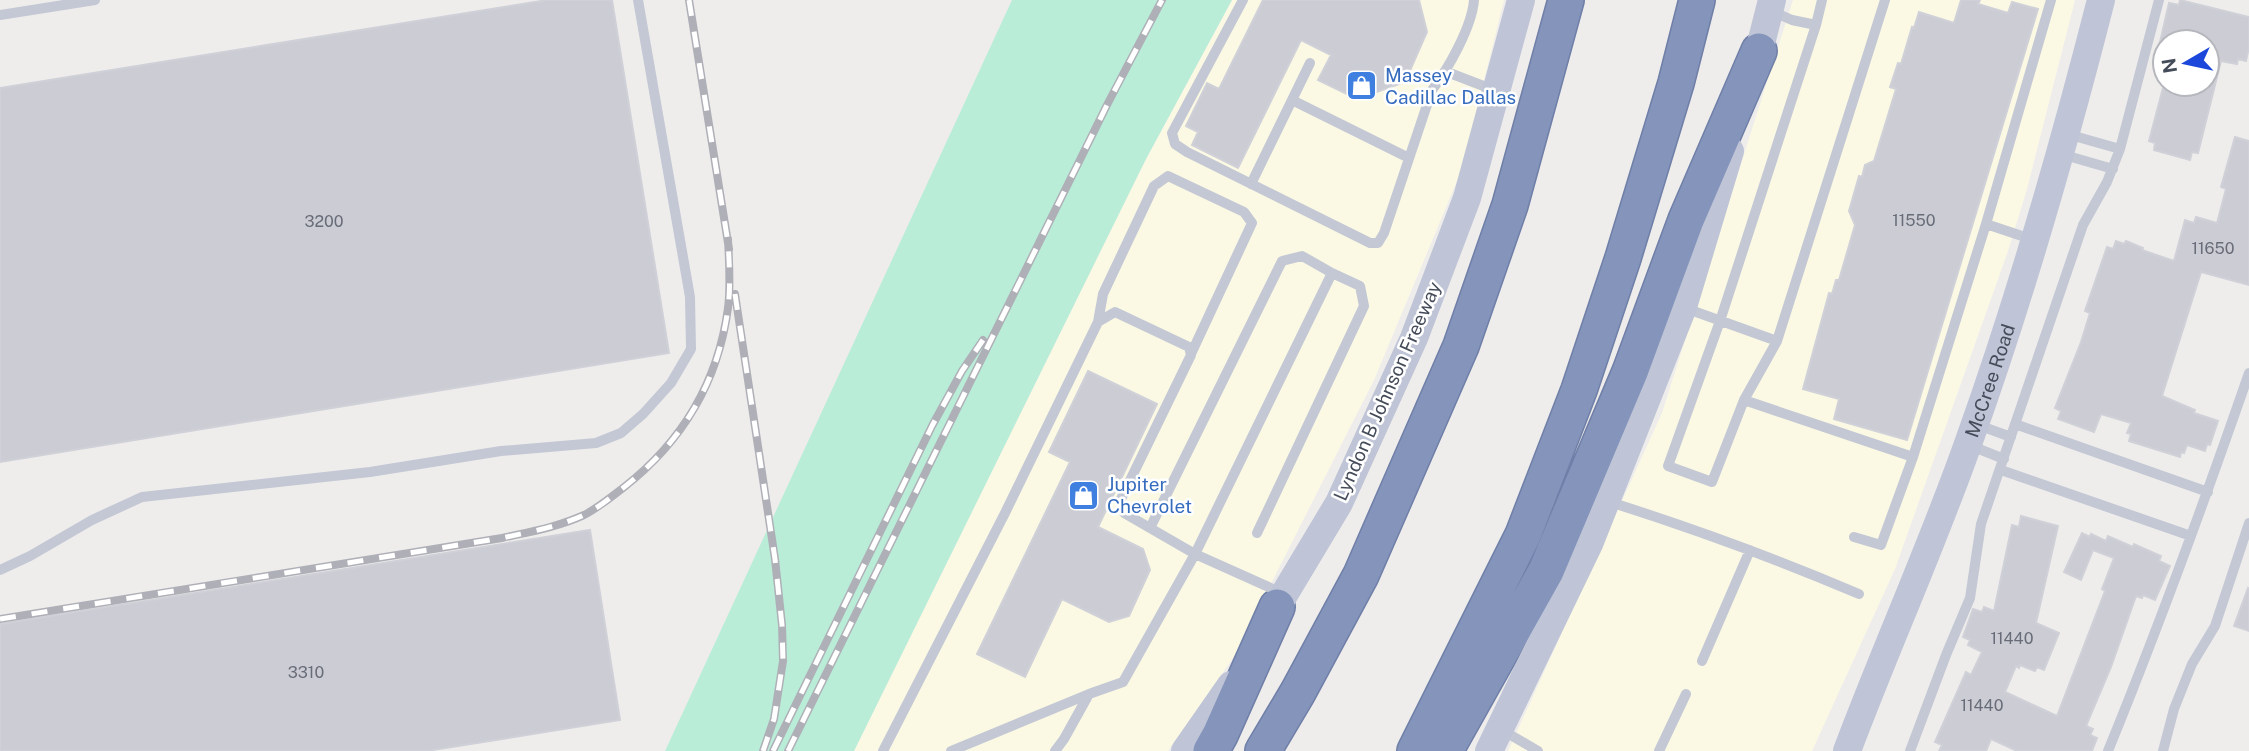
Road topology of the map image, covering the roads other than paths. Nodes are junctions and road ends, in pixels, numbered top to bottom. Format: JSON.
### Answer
{"nodes":[{"id":1,"x":95,"y":0,"type":"edge"},
{"id":2,"x":638,"y":0,"type":"edge"},
{"id":3,"x":1243,"y":0,"type":"edge"},
{"id":4,"x":1474,"y":0,"type":"edge"},
{"id":5,"x":1521,"y":0,"type":"edge"},
{"id":6,"x":1566,"y":0,"type":"edge"},
{"id":7,"x":1697,"y":0,"type":"edge"},
{"id":8,"x":1822,"y":0,"type":"edge"},
{"id":9,"x":1885,"y":0,"type":"edge"},
{"id":10,"x":2051,"y":0,"type":"edge"},
{"id":11,"x":2101,"y":0,"type":"edge"},
{"id":12,"x":2159,"y":0,"type":"edge"},
{"id":13,"x":1772,"y":5,"type":"edge"},
{"id":14,"x":0,"y":15,"type":"edge"},
{"id":15,"x":1816,"y":25,"type":"junction"},
{"id":16,"x":1759,"y":51,"type":"junction"},
{"id":17,"x":1310,"y":63,"type":"dead end"},
{"id":18,"x":1447,"y":72,"type":"junction"},
{"id":19,"x":1495,"y":90,"type":"junction"},
{"id":20,"x":1292,"y":100,"type":"junction"},
{"id":21,"x":2064,"y":144,"type":"junction"},
{"id":22,"x":2120,"y":149,"type":"junction"},
{"id":23,"x":1409,"y":158,"type":"junction"},
{"id":24,"x":2113,"y":169,"type":"junction"},
{"id":25,"x":1251,"y":184,"type":"junction"},
{"id":26,"x":1986,"y":224,"type":"junction"},
{"id":27,"x":2035,"y":240,"type":"junction"},
{"id":28,"x":1332,"y":273,"type":"junction"},
{"id":29,"x":1683,"y":307,"type":"junction"},
{"id":30,"x":1720,"y":321,"type":"junction"},
{"id":31,"x":1098,"y":322,"type":"junction"},
{"id":32,"x":1777,"y":341,"type":"junction"},
{"id":33,"x":1191,"y":355,"type":"junction"},
{"id":34,"x":2249,"y":373,"type":"edge"},
{"id":35,"x":1744,"y":400,"type":"junction"},
{"id":36,"x":2015,"y":424,"type":"junction"},
{"id":37,"x":1972,"y":435,"type":"junction"},
{"id":38,"x":2011,"y":437,"type":"junction"},
{"id":39,"x":1913,"y":457,"type":"junction"},
{"id":40,"x":2004,"y":459,"type":"junction"},
{"id":41,"x":2001,"y":470,"type":"junction"},
{"id":42,"x":2208,"y":492,"type":"junction"},
{"id":43,"x":1606,"y":500,"type":"junction"},
{"id":44,"x":2249,"y":523,"type":"edge"},
{"id":45,"x":1150,"y":528,"type":"junction"},
{"id":46,"x":1256,"y":533,"type":"dead end"},
{"id":47,"x":2191,"y":536,"type":"junction"},
{"id":48,"x":1854,"y":537,"type":"dead end"},
{"id":49,"x":1750,"y":550,"type":"junction"},
{"id":50,"x":1195,"y":554,"type":"junction"},
{"id":51,"x":0,"y":570,"type":"edge"},
{"id":52,"x":1859,"y":594,"type":"dead end"},
{"id":53,"x":1281,"y":600,"type":"junction"},
{"id":54,"x":1702,"y":661,"type":"dead end"},
{"id":55,"x":1089,"y":694,"type":"junction"},
{"id":56,"x":1686,"y":694,"type":"dead end"},
{"id":57,"x":1495,"y":740,"type":"edge"},
{"id":58,"x":1850,"y":750,"type":"edge"},
{"id":59,"x":883,"y":751,"type":"edge"},
{"id":60,"x":951,"y":751,"type":"edge"},
{"id":61,"x":1055,"y":751,"type":"edge"},
{"id":62,"x":1185,"y":751,"type":"edge"},
{"id":63,"x":1211,"y":751,"type":"edge"},
{"id":64,"x":1264,"y":751,"type":"edge"},
{"id":65,"x":1415,"y":751,"type":"edge"},
{"id":66,"x":1445,"y":751,"type":"edge"},
{"id":67,"x":1538,"y":751,"type":"edge"},
{"id":68,"x":1659,"y":751,"type":"edge"},
{"id":69,"x":1910,"y":751,"type":"edge"},
{"id":70,"x":2108,"y":751,"type":"edge"},
{"id":71,"x":2163,"y":751,"type":"edge"}],
"edges":[{"from":1,"to":14,"type":"lane"},
{"from":2,"to":51,"type":"lane"},
{"from":3,"to":25,"type":"lane"},
{"from":4,"to":18,"type":"lane"},
{"from":5,"to":19,"type":"main road","name":"Lyndon B Johnson Freeway"},
{"from":6,"to":64,"type":"highway"},
{"from":7,"to":65,"type":"highway"},
{"from":8,"to":15,"type":"lane"},
{"from":9,"to":32,"type":"lane"},
{"from":10,"to":26,"type":"lane"},
{"from":11,"to":21,"type":"main road","name":"McCree Road"},
{"from":12,"to":22,"type":"lane"},
{"from":13,"to":15,"type":"lane"},
{"from":13,"to":16,"type":"main road"},
{"from":15,"to":30,"type":"lane"},
{"from":16,"to":29,"type":"main road"},
{"from":16,"to":66,"type":"highway"},
{"from":17,"to":20,"type":"lane"},
{"from":18,"to":19,"type":"lane"},
{"from":18,"to":23,"type":"lane"},
{"from":19,"to":53,"type":"main road","name":"Lyndon B Johnson Freeway"},
{"from":20,"to":23,"type":"lane"},
{"from":20,"to":25,"type":"lane"},
{"from":21,"to":22,"type":"lane"},
{"from":21,"to":24,"type":"lane"},
{"from":21,"to":27,"type":"main road","name":"McCree Road"},
{"from":22,"to":24,"type":"lane"},
{"from":23,"to":25,"type":"lane"},
{"from":24,"to":36,"type":"lane"},
{"from":26,"to":27,"type":"lane"},
{"from":26,"to":39,"type":"lane"},
{"from":27,"to":37,"type":"main road","name":"McCree Road"},
{"from":28,"to":45,"type":"lane"},
{"from":28,"to":46,"type":"lane"},
{"from":28,"to":50,"type":"lane"},
{"from":29,"to":30,"type":"lane"},
{"from":29,"to":43,"type":"main road"},
{"from":30,"to":32,"type":"lane"},
{"from":30,"to":35,"type":"lane"},
{"from":31,"to":33,"type":"lane"},
{"from":31,"to":33,"type":"lane"},
{"from":31,"to":59,"type":"lane"},
{"from":32,"to":35,"type":"lane"},
{"from":33,"to":45,"type":"lane"},
{"from":34,"to":42,"type":"lane"},
{"from":35,"to":39,"type":"lane"},
{"from":36,"to":38,"type":"lane"},
{"from":36,"to":42,"type":"lane"},
{"from":37,"to":38,"type":"lane"},
{"from":37,"to":40,"type":"lane"},
{"from":37,"to":58,"type":"main road","name":"McCree Road"},
{"from":38,"to":40,"type":"lane"},
{"from":39,"to":48,"type":"lane"},
{"from":40,"to":41,"type":"lane"},
{"from":41,"to":47,"type":"lane"},
{"from":41,"to":69,"type":"lane"},
{"from":42,"to":47,"type":"lane"},
{"from":43,"to":49,"type":"lane"},
{"from":43,"to":57,"type":"main road"},
{"from":44,"to":71,"type":"lane"},
{"from":45,"to":50,"type":"lane"},
{"from":47,"to":70,"type":"lane"},
{"from":49,"to":52,"type":"lane"},
{"from":49,"to":54,"type":"lane"},
{"from":50,"to":53,"type":"lane"},
{"from":50,"to":55,"type":"lane"},
{"from":53,"to":62,"type":"main road","name":"Lyndon B Johnson Freeway"},
{"from":53,"to":63,"type":"highway"},
{"from":55,"to":60,"type":"lane"},
{"from":55,"to":61,"type":"lane"},
{"from":56,"to":68,"type":"lane"},
{"from":57,"to":67,"type":"lane"}]}
